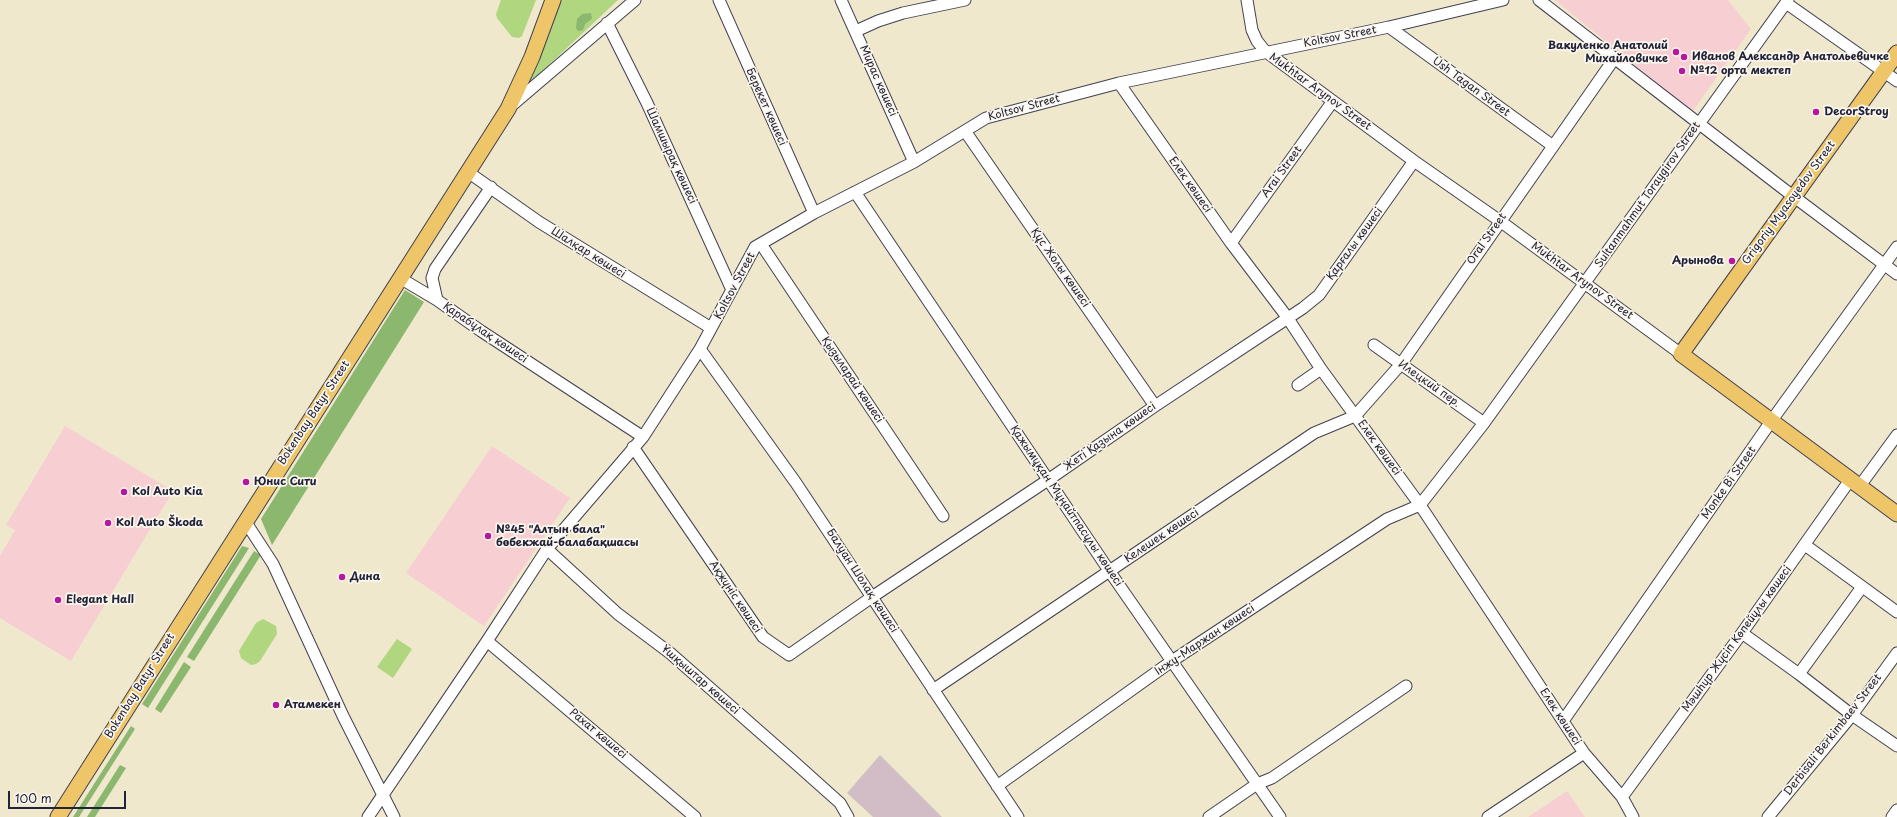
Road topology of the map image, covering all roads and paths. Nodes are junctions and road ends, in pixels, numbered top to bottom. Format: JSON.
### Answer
{"nodes":[{"id":1,"x":553,"y":0,"type":"edge"},
{"id":2,"x":635,"y":0,"type":"edge"},
{"id":3,"x":719,"y":0,"type":"edge"},
{"id":4,"x":841,"y":0,"type":"edge"},
{"id":5,"x":965,"y":0,"type":"edge"},
{"id":6,"x":1247,"y":0,"type":"edge"},
{"id":7,"x":1503,"y":0,"type":"edge"},
{"id":8,"x":1539,"y":0,"type":"edge"},
{"id":9,"x":1787,"y":1,"type":"edge"},
{"id":10,"x":607,"y":24,"type":"junction"},
{"id":11,"x":1389,"y":27,"type":"junction"},
{"id":12,"x":856,"y":31,"type":"junction"},
{"id":13,"x":1265,"y":51,"type":"junction"},
{"id":14,"x":1897,"y":53,"type":"edge"},
{"id":15,"x":1614,"y":59,"type":"junction"},
{"id":16,"x":1883,"y":71,"type":"junction"},
{"id":17,"x":1897,"y":81,"type":"edge"},
{"id":18,"x":1120,"y":83,"type":"junction"},
{"id":19,"x":1334,"y":102,"type":"junction"},
{"id":20,"x":508,"y":109,"type":"junction"},
{"id":21,"x":1698,"y":124,"type":"junction"},
{"id":22,"x":965,"y":130,"type":"junction"},
{"id":23,"x":1553,"y":146,"type":"junction"},
{"id":24,"x":1414,"y":161,"type":"junction"},
{"id":25,"x":914,"y":162,"type":"junction"},
{"id":26,"x":468,"y":172,"type":"junction"},
{"id":27,"x":491,"y":187,"type":"junction"},
{"id":28,"x":855,"y":192,"type":"junction"},
{"id":29,"x":1794,"y":197,"type":"junction"},
{"id":30,"x":814,"y":213,"type":"junction"},
{"id":31,"x":1500,"y":221,"type":"junction"},
{"id":32,"x":1231,"y":243,"type":"junction"},
{"id":33,"x":761,"y":244,"type":"junction"},
{"id":34,"x":1897,"y":247,"type":"edge"},
{"id":35,"x":1884,"y":264,"type":"junction"},
{"id":36,"x":1897,"y":274,"type":"edge"},
{"id":37,"x":400,"y":278,"type":"junction"},
{"id":38,"x":1585,"y":283,"type":"junction"},
{"id":39,"x":732,"y":290,"type":"junction"},
{"id":40,"x":437,"y":300,"type":"junction"},
{"id":41,"x":1287,"y":317,"type":"junction"},
{"id":42,"x":711,"y":328,"type":"junction"},
{"id":43,"x":1374,"y":345,"type":"dead end"},
{"id":44,"x":700,"y":349,"type":"junction"},
{"id":45,"x":1681,"y":354,"type":"junction"},
{"id":46,"x":1401,"y":364,"type":"junction"},
{"id":47,"x":1321,"y":369,"type":"junction"},
{"id":48,"x":1298,"y":385,"type":"dead end"},
{"id":49,"x":1155,"y":406,"type":"junction"},
{"id":50,"x":1355,"y":416,"type":"junction"},
{"id":51,"x":1772,"y":420,"type":"junction"},
{"id":52,"x":1484,"y":423,"type":"junction"},
{"id":53,"x":1897,"y":435,"type":"edge"},
{"id":54,"x":643,"y":438,"type":"junction"},
{"id":55,"x":633,"y":448,"type":"junction"},
{"id":56,"x":1048,"y":480,"type":"junction"},
{"id":57,"x":1854,"y":484,"type":"junction"},
{"id":58,"x":1420,"y":505,"type":"junction"},
{"id":59,"x":1897,"y":514,"type":"edge"},
{"id":60,"x":943,"y":516,"type":"dead end"},
{"id":61,"x":245,"y":521,"type":"junction"},
{"id":62,"x":1805,"y":545,"type":"junction"},
{"id":63,"x":547,"y":549,"type":"junction"},
{"id":64,"x":1110,"y":572,"type":"junction"},
{"id":65,"x":1862,"y":587,"type":"junction"},
{"id":66,"x":872,"y":597,"type":"junction"},
{"id":67,"x":1897,"y":612,"type":"edge"},
{"id":68,"x":1742,"y":633,"type":"junction"},
{"id":69,"x":487,"y":641,"type":"junction"},
{"id":70,"x":1897,"y":653,"type":"edge"},
{"id":71,"x":1172,"y":661,"type":"junction"},
{"id":72,"x":1799,"y":674,"type":"junction"},
{"id":73,"x":1406,"y":686,"type":"dead end"},
{"id":74,"x":933,"y":690,"type":"junction"},
{"id":75,"x":1852,"y":715,"type":"junction"},
{"id":76,"x":1563,"y":721,"type":"junction"},
{"id":77,"x":1897,"y":746,"type":"edge"},
{"id":78,"x":1584,"y":753,"type":"junction"},
{"id":79,"x":1257,"y":784,"type":"junction"},
{"id":80,"x":997,"y":786,"type":"junction"},
{"id":81,"x":383,"y":794,"type":"junction"},
{"id":82,"x":1622,"y":797,"type":"junction"},
{"id":83,"x":1897,"y":810,"type":"edge"},
{"id":84,"x":58,"y":817,"type":"edge"},
{"id":85,"x":368,"y":817,"type":"edge"},
{"id":86,"x":394,"y":817,"type":"edge"},
{"id":87,"x":695,"y":817,"type":"edge"},
{"id":88,"x":848,"y":817,"type":"edge"},
{"id":89,"x":1018,"y":817,"type":"edge"},
{"id":90,"x":1209,"y":817,"type":"edge"},
{"id":91,"x":1280,"y":817,"type":"edge"},
{"id":92,"x":1488,"y":817,"type":"edge"},
{"id":93,"x":1633,"y":817,"type":"edge"},
{"id":94,"x":1768,"y":817,"type":"edge"},
{"id":95,"x":1892,"y":817,"type":"edge"}],
"edges":[{"from":1,"to":20,"type":"main road","name":"Bokenbay Batyr Street"},
{"from":2,"to":10,"type":"street"},
{"from":3,"to":30,"type":"street","name":"Берекет көшесі"},
{"from":4,"to":12,"type":"street","name":"Мирас көшесі"},
{"from":5,"to":12,"type":"street"},
{"from":6,"to":13,"type":"street","name":"Mukhtar Arynov Street"},
{"from":7,"to":11,"type":"street","name":"Koltsov Street"},
{"from":8,"to":15,"type":"street"},
{"from":9,"to":16,"type":"street"},
{"from":9,"to":21,"type":"street","name":"Sultanmahmut Toraygirov Street"},
{"from":10,"to":20,"type":"street"},
{"from":10,"to":39,"type":"street","name":"Шамшырақ көшесі"},
{"from":11,"to":13,"type":"street","name":"Koltsov Street"},
{"from":11,"to":23,"type":"street","name":"Ush Tagan Street"},
{"from":12,"to":25,"type":"street","name":"Мирас көшесі"},
{"from":13,"to":18,"type":"street","name":"Koltsov Street"},
{"from":13,"to":19,"type":"street","name":"Mukhtar Arynov Street"},
{"from":14,"to":16,"type":"main road","name":"Grigoriy Myasoyedov Street"},
{"from":15,"to":21,"type":"street"},
{"from":15,"to":23,"type":"street","name":"Oral Street"},
{"from":16,"to":17,"type":"street"},
{"from":16,"to":29,"type":"main road","name":"Grigoriy Myasoyedov Street"},
{"from":18,"to":22,"type":"street","name":"Koltsov Street"},
{"from":18,"to":32,"type":"street","name":"Елек көшесі"},
{"from":19,"to":24,"type":"street","name":"Mukhtar Arynov Street"},
{"from":19,"to":32,"type":"street","name":"Arai Street"},
{"from":20,"to":26,"type":"main road","name":"Bokenbay Batyr Street"},
{"from":21,"to":29,"type":"street"},
{"from":21,"to":38,"type":"street","name":"Sultanmahmut Toraygirov Street"},
{"from":22,"to":25,"type":"street","name":"Koltsov Street"},
{"from":22,"to":49,"type":"street","name":"Құс Жолы көшесі"},
{"from":23,"to":31,"type":"street","name":"Oral Street"},
{"from":24,"to":31,"type":"street","name":"Mukhtar Arynov Street"},
{"from":24,"to":41,"type":"street","name":"Қарғалы көшесі"},
{"from":25,"to":28,"type":"street","name":"Koltsov Street"},
{"from":26,"to":27,"type":"street","name":"Шалқар көшесі"},
{"from":26,"to":37,"type":"main road","name":"Bokenbay Batyr Street"},
{"from":27,"to":40,"type":"street","name":"Қарабұлақ көшесі"},
{"from":27,"to":42,"type":"street","name":"Шалқар көшесі"},
{"from":28,"to":30,"type":"street","name":"Koltsov Street"},
{"from":28,"to":56,"type":"street","name":"Қажымұқан Мұңайтпасұлы көшесі"},
{"from":29,"to":35,"type":"street"},
{"from":29,"to":45,"type":"main road","name":"Grigoriy Myasoyedov Street"},
{"from":30,"to":33,"type":"street","name":"Koltsov Street"},
{"from":31,"to":38,"type":"street","name":"Mukhtar Arynov Street"},
{"from":31,"to":46,"type":"street","name":"Oral Street"},
{"from":32,"to":41,"type":"street","name":"Елек көшесі"},
{"from":33,"to":39,"type":"street","name":"Koltsov Street"},
{"from":33,"to":60,"type":"street","name":"Қызыларай көшесі"},
{"from":34,"to":35,"type":"street","name":"Monke Bi Street"},
{"from":35,"to":36,"type":"street"},
{"from":35,"to":51,"type":"street","name":"Monke Bi Street"},
{"from":37,"to":40,"type":"street"},
{"from":37,"to":61,"type":"main road","name":"Bokenbay Batyr Street"},
{"from":38,"to":45,"type":"street","name":"Mukhtar Arynov Street"},
{"from":38,"to":52,"type":"street","name":"Sultanmahmut Toraygirov Street"},
{"from":39,"to":42,"type":"street","name":"Koltsov Street"},
{"from":40,"to":54,"type":"street","name":"Қарабұлақ көшесі"},
{"from":41,"to":47,"type":"street","name":"Елек көшесі"},
{"from":41,"to":49,"type":"street","name":"Жеті Қазына көшесі"},
{"from":42,"to":44,"type":"street","name":"Koltsov Street"},
{"from":43,"to":46,"type":"street","name":"Илецкий пер."},
{"from":44,"to":54,"type":"street","name":"Koltsov Street"},
{"from":44,"to":66,"type":"street","name":"Балуан Шолақ көшесі"},
{"from":45,"to":51,"type":"main road","name":"Mukhtar Arynov Street"},
{"from":46,"to":50,"type":"street","name":"Oral Street"},
{"from":46,"to":52,"type":"street","name":"Илецкий пер."},
{"from":47,"to":48,"type":"street"},
{"from":47,"to":50,"type":"street","name":"Елек көшесі"},
{"from":49,"to":56,"type":"street","name":"Жеті Қазына көшесі"},
{"from":50,"to":58,"type":"street","name":"Елек көшесі"},
{"from":50,"to":64,"type":"street","name":"Келешек көшесі"},
{"from":51,"to":57,"type":"main road","name":"Mukhtar Arynov Street"},
{"from":51,"to":76,"type":"street","name":"Monke Bi Street"},
{"from":52,"to":58,"type":"street","name":"Sultanmahmut Toraygirov Street"},
{"from":53,"to":57,"type":"street","name":"Мәшһүр Жүсіп Көпейұлы көшесі"},
{"from":54,"to":55,"type":"street","name":"Koltsov Street"},
{"from":55,"to":63,"type":"street","name":"Koltsov Street"},
{"from":55,"to":66,"type":"street","name":"Ақжүніс көшесі"},
{"from":56,"to":64,"type":"street","name":"Қажымұқан Мұңайтпасұлы көшесі"},
{"from":56,"to":66,"type":"street","name":"Жеті Қазына көшесі"},
{"from":57,"to":59,"type":"main road","name":"Mukhtar Arynov Street"},
{"from":57,"to":62,"type":"street","name":"Мәшһүр Жүсіп Көпейұлы көшесі"},
{"from":58,"to":71,"type":"street","name":"Інжу-Маржан көшесі"},
{"from":58,"to":76,"type":"street","name":"Елек көшесі"},
{"from":61,"to":81,"type":"street"},
{"from":61,"to":84,"type":"main road","name":"Bokenbay Batyr Street"},
{"from":62,"to":65,"type":"street"},
{"from":62,"to":68,"type":"street","name":"Мәшһүр Жүсіп Көпейұлы көшесі"},
{"from":63,"to":69,"type":"street","name":"Koltsov Street"},
{"from":63,"to":88,"type":"street","name":"Ұшқыштар көшесі"},
{"from":64,"to":71,"type":"street","name":"Қажымұқан Мұңайтпасұлы көшесі"},
{"from":64,"to":74,"type":"street","name":"Келешек көшесі"},
{"from":65,"to":67,"type":"street"},
{"from":65,"to":72,"type":"street"},
{"from":66,"to":74,"type":"street","name":"Балуан Шолақ көшесі"},
{"from":68,"to":72,"type":"street"},
{"from":68,"to":82,"type":"street","name":"Мәшһүр Жүсіп Көпейұлы көшесі"},
{"from":69,"to":81,"type":"street","name":"Koltsov Street"},
{"from":69,"to":87,"type":"street","name":"Рахат көшесі"},
{"from":70,"to":75,"type":"street","name":"Derbisali Berkimbaev Street"},
{"from":71,"to":79,"type":"street","name":"Қажымұқан Мұңайтпасұлы көшесі"},
{"from":71,"to":80,"type":"street","name":"Інжу-Маржан көшесі"},
{"from":72,"to":75,"type":"street"},
{"from":73,"to":79,"type":"street"},
{"from":74,"to":80,"type":"street","name":"Балуан Шолақ көшесі"},
{"from":75,"to":77,"type":"street"},
{"from":75,"to":94,"type":"street","name":"Derbisali Berkimbaev Street"},
{"from":76,"to":78,"type":"street","name":"Елек көшесі"},
{"from":78,"to":82,"type":"street","name":"Елек көшесі"},
{"from":78,"to":92,"type":"street"},
{"from":79,"to":90,"type":"street"},
{"from":79,"to":91,"type":"street","name":"Қажымұқан Мұңайтпасұлы көшесі"},
{"from":80,"to":89,"type":"street","name":"Балуан Шолақ көшесі"},
{"from":81,"to":85,"type":"street","name":"Koltsov Street"},
{"from":81,"to":86,"type":"street"},
{"from":82,"to":93,"type":"street","name":"Елек көшесі"},
{"from":83,"to":95,"type":"street"}]}
